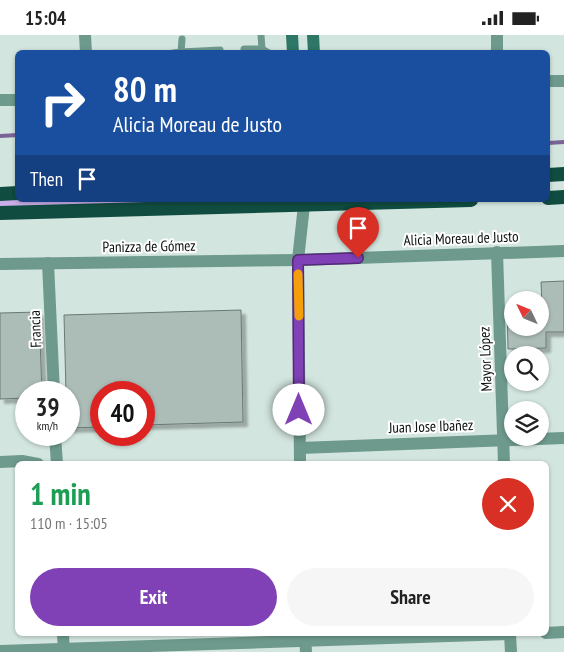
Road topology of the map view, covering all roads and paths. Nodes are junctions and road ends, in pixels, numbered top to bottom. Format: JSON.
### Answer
{"nodes":[{"id":1,"x":85,"y":35,"type":"edge"},
{"id":2,"x":261,"y":35,"type":"edge"},
{"id":3,"x":292,"y":35,"type":"edge"},
{"id":4,"x":313,"y":35,"type":"edge"},
{"id":5,"x":497,"y":35,"type":"edge"},
{"id":6,"x":182,"y":39,"type":"dead end"},
{"id":7,"x":244,"y":49,"type":"dead end"},
{"id":8,"x":262,"y":49,"type":"joint"},
{"id":9,"x":86,"y":50,"type":"edge"},
{"id":10,"x":181,"y":50,"type":"edge"},
{"id":11,"x":293,"y":50,"type":"edge"},
{"id":12,"x":314,"y":50,"type":"edge"},
{"id":13,"x":497,"y":50,"type":"edge"},
{"id":14,"x":550,"y":81,"type":"edge"},
{"id":15,"x":564,"y":81,"type":"edge"},
{"id":16,"x":0,"y":100,"type":"edge"},
{"id":17,"x":15,"y":100,"type":"edge"},
{"id":18,"x":564,"y":174,"type":"edge"},
{"id":19,"x":550,"y":175,"type":"edge"},
{"id":20,"x":0,"y":193,"type":"edge"},
{"id":21,"x":15,"y":193,"type":"edge"},
{"id":22,"x":564,"y":197,"type":"edge"},
{"id":23,"x":550,"y":198,"type":"edge"},
{"id":24,"x":305,"y":202,"type":"edge"},
{"id":25,"x":0,"y":213,"type":"edge"},
{"id":26,"x":564,"y":251,"type":"edge"},
{"id":27,"x":498,"y":253,"type":"junction"},
{"id":28,"x":298,"y":260,"type":"junction"},
{"id":29,"x":48,"y":263,"type":"junction"},
{"id":30,"x":0,"y":264,"type":"edge"},
{"id":31,"x":53,"y":381,"type":"edge"},
{"id":32,"x":564,"y":437,"type":"edge"},
{"id":33,"x":549,"y":438,"type":"edge"},
{"id":34,"x":504,"y":440,"type":"joint"},
{"id":35,"x":55,"y":446,"type":"edge"},
{"id":36,"x":504,"y":446,"type":"edge"},
{"id":37,"x":300,"y":448,"type":"junction"},
{"id":38,"x":15,"y":461,"type":"edge"},
{"id":39,"x":56,"y":461,"type":"edge"},
{"id":40,"x":300,"y":461,"type":"edge"},
{"id":41,"x":504,"y":461,"type":"edge"},
{"id":42,"x":0,"y":462,"type":"edge"},
{"id":43,"x":564,"y":632,"type":"edge"},
{"id":44,"x":549,"y":633,"type":"edge"},
{"id":45,"x":63,"y":636,"type":"edge"},
{"id":46,"x":458,"y":636,"type":"edge"},
{"id":47,"x":509,"y":636,"type":"edge"},
{"id":48,"x":305,"y":642,"type":"edge"},
{"id":49,"x":64,"y":650,"type":"edge"},
{"id":50,"x":0,"y":651,"type":"edge"},
{"id":51,"x":511,"y":652,"type":"edge"}],
"edges":[{"from":1,"to":9,"type":"street"},
{"from":2,"to":8,"type":"lane"},
{"from":3,"to":11,"type":"main road"},
{"from":4,"to":12,"type":"main road"},
{"from":5,"to":13,"type":"street"},
{"from":6,"to":10,"type":"lane"},
{"from":7,"to":8,"type":"lane"},
{"from":14,"to":15,"type":"street"},
{"from":16,"to":17,"type":"street"},
{"from":18,"to":19,"type":"highway"},
{"from":20,"to":21,"type":"highway"},
{"from":22,"to":23,"type":"highway"},
{"from":24,"to":25,"type":"highway"},
{"from":24,"to":28,"type":"street"},
{"from":26,"to":27,"type":"street","name":"Alicia Moreau de Justo"},
{"from":27,"to":28,"type":"street","name":"Alicia Moreau de Justo"},
{"from":27,"to":34,"type":"street","name":"Mayor López"},
{"from":28,"to":29,"type":"street","name":"Panizza de Gómez"},
{"from":28,"to":37,"type":"street"},
{"from":29,"to":30,"type":"street","name":"Panizza de Gómez"},
{"from":29,"to":31,"type":"street","name":"Francia"},
{"from":32,"to":33,"type":"street","name":"Juan Jose Ibañez"},
{"from":34,"to":37,"type":"street","name":"Juan Jose Ibañez"},
{"from":35,"to":39,"type":"street"},
{"from":36,"to":41,"type":"street","name":"Mayor López"},
{"from":37,"to":40,"type":"street"},
{"from":38,"to":42,"type":"street"},
{"from":43,"to":44,"type":"street"},
{"from":45,"to":49,"type":"street"},
{"from":46,"to":48,"type":"street"},
{"from":47,"to":51,"type":"street"},
{"from":48,"to":49,"type":"street"},
{"from":49,"to":50,"type":"street"}]}
